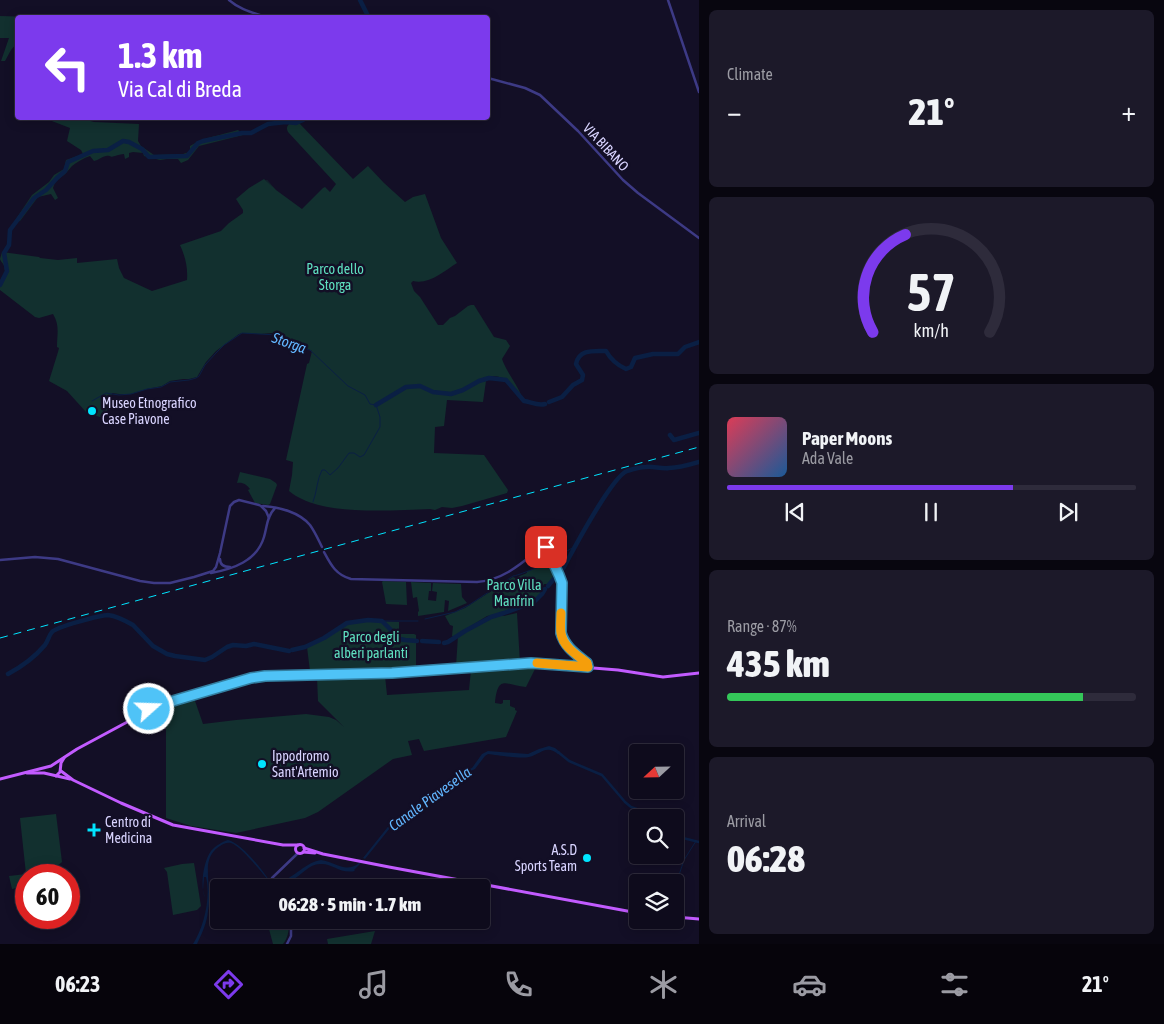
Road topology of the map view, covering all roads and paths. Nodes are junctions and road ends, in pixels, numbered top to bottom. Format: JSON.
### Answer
{"nodes":[{"id":1,"x":229,"y":0,"type":"edge"},
{"id":2,"x":668,"y":0,"type":"edge"},
{"id":3,"x":260,"y":15,"type":"edge"},
{"id":4,"x":490,"y":79,"type":"edge"},
{"id":5,"x":699,"y":92,"type":"edge"},
{"id":6,"x":699,"y":238,"type":"edge"},
{"id":7,"x":261,"y":506,"type":"junction"},
{"id":8,"x":275,"y":508,"type":"junction"},
{"id":9,"x":269,"y":518,"type":"junction"},
{"id":10,"x":322,"y":546,"type":"dead end"},
{"id":11,"x":324,"y":552,"type":"dead end"},
{"id":12,"x":220,"y":553,"type":"junction"},
{"id":13,"x":0,"y":560,"type":"edge"},
{"id":14,"x":234,"y":566,"type":"junction"},
{"id":15,"x":205,"y":574,"type":"junction"},
{"id":16,"x":583,"y":660,"type":"junction"},
{"id":17,"x":582,"y":667,"type":"junction"},
{"id":18,"x":588,"y":667,"type":"junction"},
{"id":19,"x":699,"y":673,"type":"edge"},
{"id":20,"x":77,"y":749,"type":"junction"},
{"id":21,"x":51,"y":765,"type":"junction"},
{"id":22,"x":61,"y":770,"type":"junction"},
{"id":23,"x":30,"y":771,"type":"junction"},
{"id":24,"x":22,"y":774,"type":"junction"},
{"id":25,"x":50,"y":775,"type":"junction"},
{"id":26,"x":55,"y":776,"type":"junction"},
{"id":27,"x":0,"y":779,"type":"edge"},
{"id":28,"x":73,"y":780,"type":"junction"},
{"id":29,"x":304,"y":850,"type":"junction"},
{"id":30,"x":296,"y":851,"type":"junction"},
{"id":31,"x":273,"y":879,"type":"edge"},
{"id":32,"x":629,"y":911,"type":"edge"},
{"id":33,"x":684,"y":918,"type":"edge"},
{"id":34,"x":699,"y":919,"type":"edge"},
{"id":35,"x":291,"y":929,"type":"edge"},
{"id":36,"x":287,"y":944,"type":"edge"}],
"edges":[{"from":1,"to":3,"type":"street"},
{"from":2,"to":5,"type":"street"},
{"from":4,"to":6,"type":"street","name":"VIA BIBANO"},
{"from":7,"to":8,"type":"street"},
{"from":7,"to":9,"type":"street"},
{"from":7,"to":12,"type":"street"},
{"from":8,"to":9,"type":"street"},
{"from":8,"to":10,"type":"street"},
{"from":9,"to":14,"type":"street"},
{"from":11,"to":16,"type":"street"},
{"from":12,"to":14,"type":"street"},
{"from":12,"to":15,"type":"street"},
{"from":13,"to":15,"type":"street"},
{"from":14,"to":15,"type":"street"},
{"from":16,"to":17,"type":"street"},
{"from":16,"to":18,"type":"street"},
{"from":17,"to":18,"type":"main road"},
{"from":17,"to":20,"type":"main road"},
{"from":18,"to":19,"type":"main road"},
{"from":20,"to":21,"type":"main road"},
{"from":20,"to":22,"type":"main road"},
{"from":20,"to":23,"type":"main road"},
{"from":21,"to":22,"type":"main road"},
{"from":21,"to":23,"type":"main road"},
{"from":21,"to":25,"type":"main road"},
{"from":22,"to":26,"type":"main road"},
{"from":22,"to":28,"type":"main road"},
{"from":23,"to":24,"type":"main road"},
{"from":24,"to":25,"type":"main road"},
{"from":24,"to":27,"type":"main road"},
{"from":25,"to":26,"type":"main road"},
{"from":26,"to":28,"type":"main road"},
{"from":28,"to":30,"type":"main road"},
{"from":29,"to":30,"type":"main road"},
{"from":29,"to":30,"type":"main road"},
{"from":29,"to":32,"type":"main road"},
{"from":30,"to":31,"type":"street"},
{"from":33,"to":34,"type":"main road"},
{"from":35,"to":36,"type":"street"}]}
